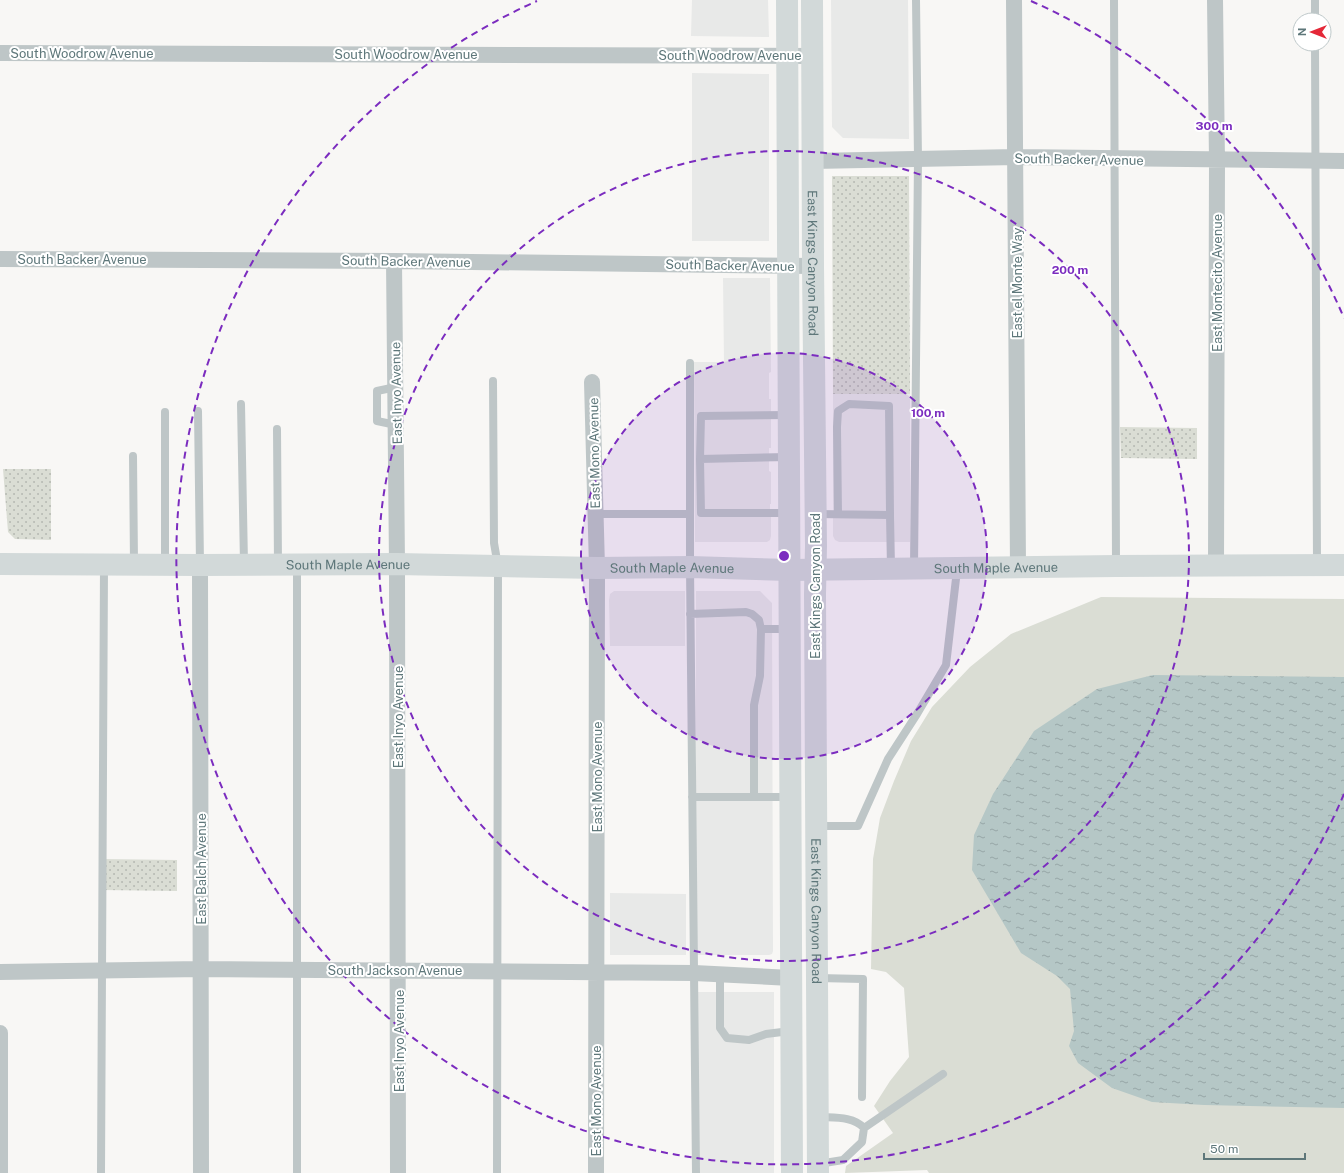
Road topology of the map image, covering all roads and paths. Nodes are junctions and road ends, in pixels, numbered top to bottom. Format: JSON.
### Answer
{"nodes":[{"id":1,"x":787,"y":0,"type":"edge"},
{"id":2,"x":812,"y":0,"type":"edge"},
{"id":3,"x":916,"y":0,"type":"edge"},
{"id":4,"x":1014,"y":0,"type":"edge"},
{"id":5,"x":1114,"y":0,"type":"edge"},
{"id":6,"x":1215,"y":0,"type":"edge"},
{"id":7,"x":1315,"y":0,"type":"edge"},
{"id":8,"x":1315,"y":12,"type":"edge"},
{"id":9,"x":1316,"y":52,"type":"edge"},
{"id":10,"x":0,"y":53,"type":"edge"},
{"id":11,"x":787,"y":56,"type":"junction"},
{"id":12,"x":812,"y":56,"type":"junction"},
{"id":13,"x":1016,"y":157,"type":"junction"},
{"id":14,"x":918,"y":159,"type":"junction"},
{"id":15,"x":1115,"y":159,"type":"junction"},
{"id":16,"x":1217,"y":160,"type":"junction"},
{"id":17,"x":813,"y":161,"type":"junction"},
{"id":18,"x":1316,"y":161,"type":"junction"},
{"id":19,"x":1344,"y":162,"type":"edge"},
{"id":20,"x":0,"y":259,"type":"edge"},
{"id":21,"x":394,"y":261,"type":"junction"},
{"id":22,"x":789,"y":265,"type":"junction"},
{"id":23,"x":813,"y":266,"type":"junction"},
{"id":24,"x":690,"y":363,"type":"dead end"},
{"id":25,"x":493,"y":380,"type":"dead end"},
{"id":26,"x":592,"y":382,"type":"dead end"},
{"id":27,"x":241,"y":404,"type":"dead end"},
{"id":28,"x":198,"y":411,"type":"dead end"},
{"id":29,"x":165,"y":412,"type":"dead end"},
{"id":30,"x":789,"y":415,"type":"junction"},
{"id":31,"x":277,"y":429,"type":"dead end"},
{"id":32,"x":133,"y":456,"type":"dead end"},
{"id":33,"x":789,"y":457,"type":"junction"},
{"id":34,"x":700,"y":459,"type":"junction"},
{"id":35,"x":596,"y":514,"type":"junction"},
{"id":36,"x":690,"y":514,"type":"junction"},
{"id":37,"x":789,"y":514,"type":"junction"},
{"id":38,"x":816,"y":514,"type":"junction"},
{"id":39,"x":838,"y":514,"type":"junction"},
{"id":40,"x":890,"y":515,"type":"junction"},
{"id":41,"x":0,"y":564,"type":"edge"},
{"id":42,"x":104,"y":564,"type":"junction"},
{"id":43,"x":288,"y":564,"type":"junction"},
{"id":44,"x":397,"y":564,"type":"junction"},
{"id":45,"x":134,"y":565,"type":"junction"},
{"id":46,"x":166,"y":565,"type":"junction"},
{"id":47,"x":200,"y":565,"type":"junction"},
{"id":48,"x":244,"y":565,"type":"junction"},
{"id":49,"x":1216,"y":565,"type":"junction"},
{"id":50,"x":1317,"y":565,"type":"junction"},
{"id":51,"x":1344,"y":565,"type":"edge"},
{"id":52,"x":498,"y":566,"type":"junction"},
{"id":53,"x":1116,"y":566,"type":"junction"},
{"id":54,"x":690,"y":567,"type":"junction"},
{"id":55,"x":1018,"y":567,"type":"junction"},
{"id":56,"x":597,"y":568,"type":"junction"},
{"id":57,"x":958,"y":568,"type":"junction"},
{"id":58,"x":891,"y":569,"type":"junction"},
{"id":59,"x":914,"y":569,"type":"junction"},
{"id":60,"x":790,"y":570,"type":"junction"},
{"id":61,"x":816,"y":570,"type":"junction"},
{"id":62,"x":690,"y":614,"type":"junction"},
{"id":63,"x":790,"y":629,"type":"junction"},
{"id":64,"x":761,"y":630,"type":"junction"},
{"id":65,"x":692,"y":797,"type":"junction"},
{"id":66,"x":754,"y":797,"type":"junction"},
{"id":67,"x":790,"y":797,"type":"junction"},
{"id":68,"x":816,"y":826,"type":"junction"},
{"id":69,"x":791,"y":827,"type":"junction"},
{"id":70,"x":201,"y":969,"type":"junction"},
{"id":71,"x":102,"y":970,"type":"junction"},
{"id":72,"x":297,"y":970,"type":"junction"},
{"id":73,"x":399,"y":970,"type":"junction"},
{"id":74,"x":498,"y":971,"type":"junction"},
{"id":75,"x":0,"y":972,"type":"edge"},
{"id":76,"x":597,"y":972,"type":"junction"},
{"id":77,"x":694,"y":973,"type":"junction"},
{"id":78,"x":720,"y":974,"type":"junction"},
{"id":79,"x":791,"y":978,"type":"junction"},
{"id":80,"x":817,"y":978,"type":"junction"},
{"id":81,"x":791,"y":1031,"type":"junction"},
{"id":82,"x":0,"y":1033,"type":"edge"},
{"id":83,"x":943,"y":1074,"type":"dead end"},
{"id":84,"x":862,"y":1097,"type":"dead end"},
{"id":85,"x":817,"y":1117,"type":"junction"},
{"id":86,"x":864,"y":1128,"type":"junction"},
{"id":87,"x":818,"y":1168,"type":"edge"},
{"id":88,"x":0,"y":1173,"type":"edge"},
{"id":89,"x":101,"y":1173,"type":"edge"},
{"id":90,"x":201,"y":1173,"type":"edge"},
{"id":91,"x":297,"y":1173,"type":"edge"},
{"id":92,"x":398,"y":1173,"type":"edge"},
{"id":93,"x":496,"y":1173,"type":"edge"},
{"id":94,"x":596,"y":1173,"type":"edge"},
{"id":95,"x":696,"y":1173,"type":"edge"},
{"id":96,"x":792,"y":1173,"type":"edge"}],
"edges":[{"from":1,"to":11,"type":"main road","name":"East Kings Canyon Road"},
{"from":2,"to":12,"type":"main road","name":"East Kings Canyon Road"},
{"from":3,"to":14,"type":"lane"},
{"from":4,"to":13,"type":"street","name":"East el Monte Way"},
{"from":5,"to":15,"type":"lane"},
{"from":6,"to":16,"type":"street","name":"East Montecito Avenue"},
{"from":7,"to":8,"type":"lane"},
{"from":9,"to":18,"type":"lane"},
{"from":10,"to":11,"type":"street","name":"South Woodrow Avenue"},
{"from":11,"to":12,"type":"street","name":"South Woodrow Avenue"},
{"from":11,"to":22,"type":"main road","name":"East Kings Canyon Road"},
{"from":12,"to":17,"type":"main road","name":"East Kings Canyon Road"},
{"from":13,"to":14,"type":"street","name":"South Backer Avenue"},
{"from":13,"to":15,"type":"street","name":"South Backer Avenue"},
{"from":13,"to":55,"type":"street","name":"East el Monte Way"},
{"from":14,"to":17,"type":"street","name":"South Backer Avenue"},
{"from":14,"to":59,"type":"lane"},
{"from":15,"to":16,"type":"street","name":"South Backer Avenue"},
{"from":15,"to":53,"type":"lane"},
{"from":16,"to":18,"type":"street","name":"South Backer Avenue"},
{"from":16,"to":49,"type":"street","name":"East Montecito Avenue"},
{"from":17,"to":23,"type":"main road","name":"East Kings Canyon Road"},
{"from":18,"to":19,"type":"street","name":"South Backer Avenue"},
{"from":18,"to":50,"type":"lane"},
{"from":20,"to":21,"type":"street","name":"South Backer Avenue"},
{"from":21,"to":22,"type":"street","name":"South Backer Avenue"},
{"from":21,"to":44,"type":"street","name":"East Inyo Avenue"},
{"from":22,"to":23,"type":"street","name":"South Backer Avenue"},
{"from":22,"to":30,"type":"main road","name":"East Kings Canyon Road"},
{"from":23,"to":38,"type":"main road","name":"East Kings Canyon Road"},
{"from":24,"to":36,"type":"lane"},
{"from":25,"to":52,"type":"lane"},
{"from":26,"to":35,"type":"street","name":"East Mono Avenue"},
{"from":27,"to":48,"type":"lane"},
{"from":28,"to":47,"type":"lane"},
{"from":29,"to":46,"type":"lane"},
{"from":30,"to":33,"type":"main road","name":"East Kings Canyon Road"},
{"from":30,"to":34,"type":"lane"},
{"from":31,"to":43,"type":"lane"},
{"from":32,"to":45,"type":"lane"},
{"from":33,"to":34,"type":"lane"},
{"from":33,"to":37,"type":"main road","name":"East Kings Canyon Road"},
{"from":34,"to":37,"type":"lane"},
{"from":35,"to":36,"type":"lane"},
{"from":35,"to":56,"type":"street","name":"East Mono Avenue"},
{"from":36,"to":54,"type":"lane"},
{"from":37,"to":60,"type":"main road","name":"East Kings Canyon Road"},
{"from":38,"to":39,"type":"lane"},
{"from":38,"to":61,"type":"main road","name":"East Kings Canyon Road"},
{"from":39,"to":40,"type":"lane"},
{"from":39,"to":40,"type":"lane"},
{"from":40,"to":58,"type":"lane"},
{"from":41,"to":42,"type":"main road","name":"South Maple Avenue"},
{"from":42,"to":45,"type":"main road","name":"South Maple Avenue"},
{"from":42,"to":71,"type":"lane"},
{"from":43,"to":44,"type":"main road","name":"South Maple Avenue"},
{"from":43,"to":48,"type":"main road","name":"South Maple Avenue"},
{"from":43,"to":72,"type":"lane"},
{"from":44,"to":52,"type":"main road","name":"South Maple Avenue"},
{"from":44,"to":73,"type":"street","name":"East Inyo Avenue"},
{"from":45,"to":46,"type":"main road","name":"South Maple Avenue"},
{"from":46,"to":47,"type":"main road","name":"South Maple Avenue"},
{"from":47,"to":48,"type":"main road","name":"South Maple Avenue"},
{"from":47,"to":70,"type":"street","name":"East Balch Avenue"},
{"from":49,"to":50,"type":"main road","name":"South Maple Avenue"},
{"from":49,"to":53,"type":"main road","name":"South Maple Avenue"},
{"from":50,"to":51,"type":"main road","name":"South Maple Avenue"},
{"from":52,"to":56,"type":"main road","name":"South Maple Avenue"},
{"from":52,"to":74,"type":"lane"},
{"from":53,"to":55,"type":"main road","name":"South Maple Avenue"},
{"from":54,"to":56,"type":"main road","name":"South Maple Avenue"},
{"from":54,"to":60,"type":"main road","name":"South Maple Avenue"},
{"from":54,"to":62,"type":"lane"},
{"from":55,"to":57,"type":"main road","name":"South Maple Avenue"},
{"from":56,"to":76,"type":"street","name":"East Mono Avenue"},
{"from":57,"to":59,"type":"main road","name":"South Maple Avenue"},
{"from":57,"to":68,"type":"lane"},
{"from":58,"to":59,"type":"main road","name":"South Maple Avenue"},
{"from":58,"to":61,"type":"main road","name":"South Maple Avenue"},
{"from":60,"to":61,"type":"main road","name":"South Maple Avenue"},
{"from":60,"to":63,"type":"main road","name":"East Kings Canyon Road"},
{"from":61,"to":68,"type":"main road","name":"East Kings Canyon Road"},
{"from":62,"to":64,"type":"lane"},
{"from":62,"to":65,"type":"lane"},
{"from":63,"to":64,"type":"lane"},
{"from":63,"to":67,"type":"main road","name":"East Kings Canyon Road"},
{"from":64,"to":66,"type":"lane"},
{"from":65,"to":66,"type":"lane"},
{"from":65,"to":77,"type":"lane"},
{"from":66,"to":67,"type":"lane"},
{"from":67,"to":69,"type":"main road","name":"East Kings Canyon Road"},
{"from":68,"to":80,"type":"main road","name":"East Kings Canyon Road"},
{"from":69,"to":79,"type":"main road","name":"East Kings Canyon Road"},
{"from":69,"to":80,"type":"main road"},
{"from":70,"to":71,"type":"street","name":"South Jackson Avenue"},
{"from":70,"to":72,"type":"street","name":"South Jackson Avenue"},
{"from":70,"to":90,"type":"street","name":"East Balch Avenue"},
{"from":71,"to":75,"type":"street","name":"South Jackson Avenue"},
{"from":71,"to":89,"type":"lane"},
{"from":72,"to":73,"type":"street","name":"South Jackson Avenue"},
{"from":72,"to":91,"type":"lane"},
{"from":73,"to":74,"type":"street","name":"South Jackson Avenue"},
{"from":73,"to":92,"type":"street","name":"East Inyo Avenue"},
{"from":74,"to":76,"type":"street","name":"South Jackson Avenue"},
{"from":74,"to":93,"type":"lane"},
{"from":76,"to":77,"type":"street","name":"South Jackson Avenue"},
{"from":76,"to":94,"type":"street","name":"East Mono Avenue"},
{"from":77,"to":78,"type":"street","name":"South Jackson Avenue"},
{"from":77,"to":95,"type":"lane"},
{"from":78,"to":79,"type":"street","name":"South Jackson Avenue"},
{"from":78,"to":81,"type":"lane"},
{"from":79,"to":81,"type":"main road","name":"East Kings Canyon Road"},
{"from":79,"to":87,"type":"main road"},
{"from":80,"to":84,"type":"lane"},
{"from":80,"to":85,"type":"main road","name":"East Kings Canyon Road"},
{"from":81,"to":96,"type":"main road","name":"East Kings Canyon Road"},
{"from":82,"to":88,"type":"street"},
{"from":83,"to":86,"type":"lane"},
{"from":85,"to":86,"type":"lane"},
{"from":85,"to":87,"type":"main road","name":"East Kings Canyon Road"},
{"from":86,"to":87,"type":"lane"}]}
